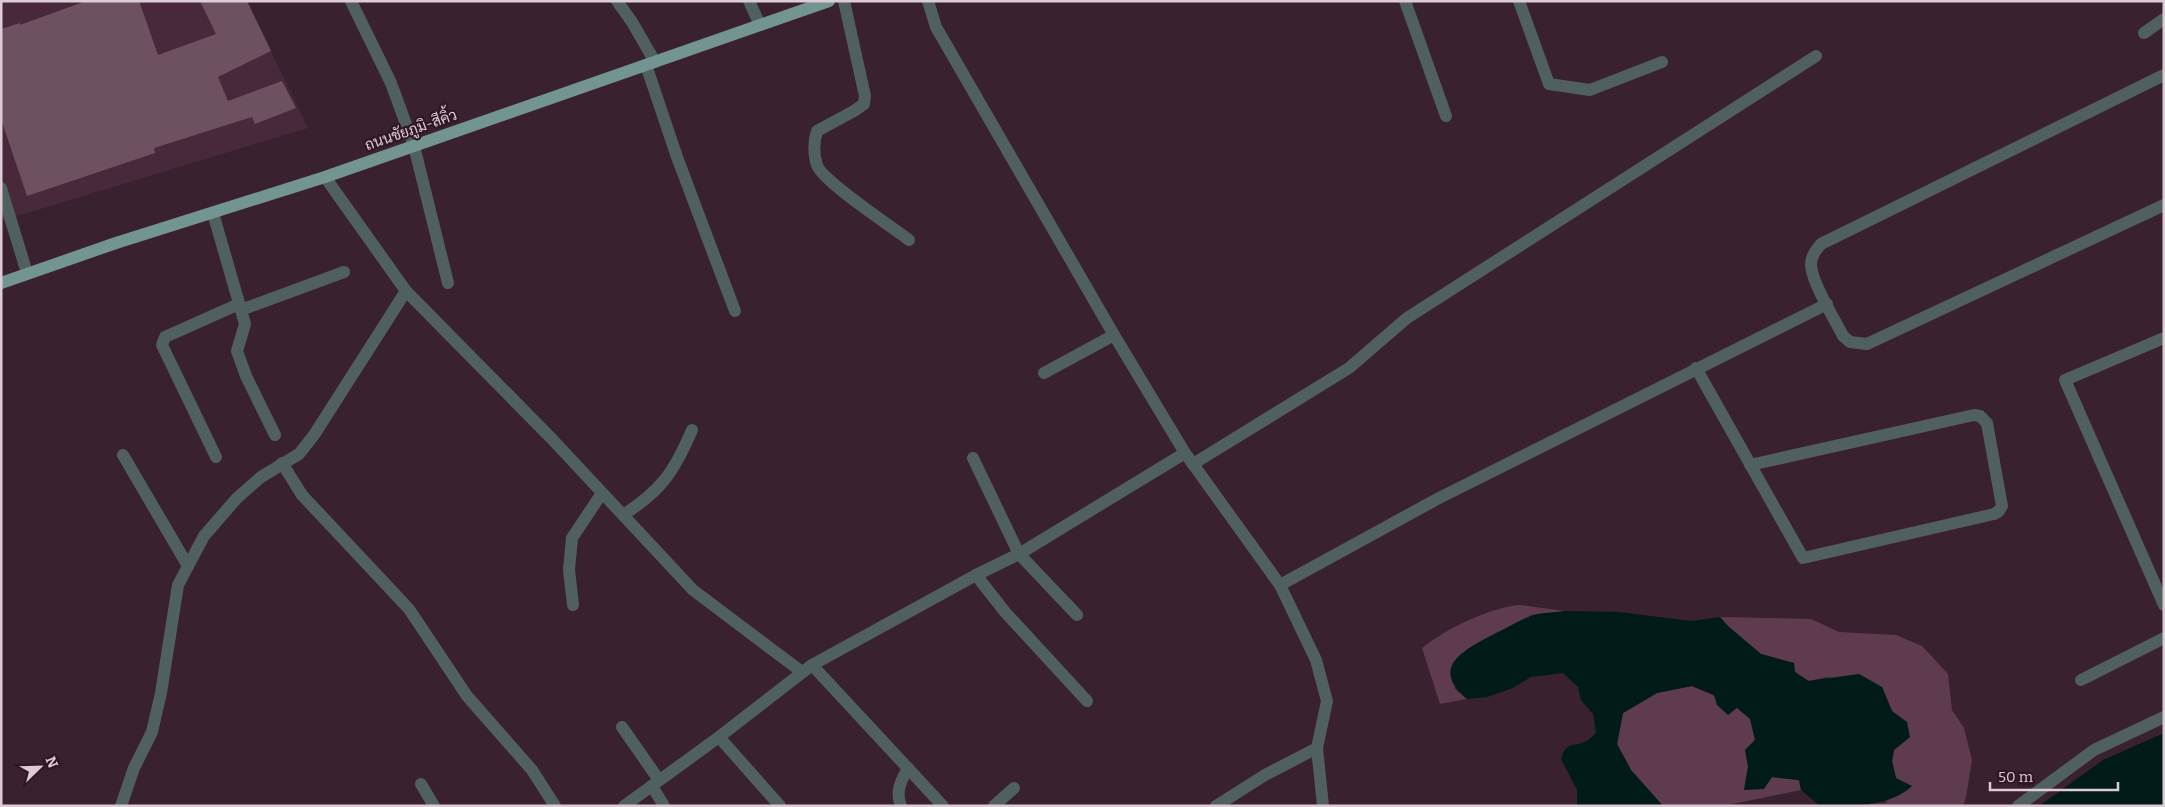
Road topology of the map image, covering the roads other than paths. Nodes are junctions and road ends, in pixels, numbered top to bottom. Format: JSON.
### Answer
{"nodes":[{"id":1,"x":351,"y":1,"type":"edge"},
{"id":2,"x":617,"y":1,"type":"edge"},
{"id":3,"x":749,"y":1,"type":"edge"},
{"id":4,"x":829,"y":1,"type":"edge"},
{"id":5,"x":844,"y":1,"type":"edge"},
{"id":6,"x":928,"y":1,"type":"edge"},
{"id":7,"x":1405,"y":1,"type":"edge"},
{"id":8,"x":1519,"y":1,"type":"edge"},
{"id":9,"x":2164,"y":19,"type":"edge"},
{"id":10,"x":760,"y":25,"type":"junction"},
{"id":11,"x":2144,"y":33,"type":"dead end"},
{"id":12,"x":1816,"y":56,"type":"dead end"},
{"id":13,"x":1662,"y":62,"type":"dead end"},
{"id":14,"x":651,"y":64,"type":"junction"},
{"id":15,"x":2164,"y":75,"type":"edge"},
{"id":16,"x":1446,"y":116,"type":"dead end"},
{"id":17,"x":414,"y":146,"type":"junction"},
{"id":18,"x":325,"y":178,"type":"junction"},
{"id":19,"x":1,"y":188,"type":"edge"},
{"id":20,"x":2164,"y":205,"type":"edge"},
{"id":21,"x":213,"y":213,"type":"junction"},
{"id":22,"x":909,"y":240,"type":"dead end"},
{"id":23,"x":344,"y":272,"type":"dead end"},
{"id":24,"x":27,"y":273,"type":"junction"},
{"id":25,"x":1,"y":283,"type":"edge"},
{"id":26,"x":448,"y":283,"type":"dead end"},
{"id":27,"x":406,"y":292,"type":"junction"},
{"id":28,"x":1827,"y":304,"type":"junction"},
{"id":29,"x":240,"y":307,"type":"junction"},
{"id":30,"x":735,"y":311,"type":"dead end"},
{"id":31,"x":1114,"y":335,"type":"junction"},
{"id":32,"x":2162,"y":343,"type":"edge"},
{"id":33,"x":1696,"y":368,"type":"junction"},
{"id":34,"x":1044,"y":373,"type":"dead end"},
{"id":35,"x":692,"y":430,"type":"dead end"},
{"id":36,"x":275,"y":435,"type":"dead end"},
{"id":37,"x":1185,"y":452,"type":"junction"},
{"id":38,"x":123,"y":456,"type":"dead end"},
{"id":39,"x":216,"y":457,"type":"dead end"},
{"id":40,"x":972,"y":458,"type":"dead end"},
{"id":41,"x":282,"y":464,"type":"junction"},
{"id":42,"x":1193,"y":464,"type":"junction"},
{"id":43,"x":1750,"y":464,"type":"junction"},
{"id":44,"x":602,"y":493,"type":"junction"},
{"id":45,"x":623,"y":515,"type":"junction"},
{"id":46,"x":1019,"y":554,"type":"junction"},
{"id":47,"x":188,"y":566,"type":"junction"},
{"id":48,"x":976,"y":575,"type":"junction"},
{"id":49,"x":1280,"y":585,"type":"junction"},
{"id":50,"x":573,"y":605,"type":"dead end"},
{"id":51,"x":2164,"y":605,"type":"edge"},
{"id":52,"x":1076,"y":615,"type":"dead end"},
{"id":53,"x":2164,"y":638,"type":"edge"},
{"id":54,"x":807,"y":668,"type":"junction"},
{"id":55,"x":2081,"y":680,"type":"dead end"},
{"id":56,"x":1087,"y":701,"type":"dead end"},
{"id":57,"x":2164,"y":718,"type":"edge"},
{"id":58,"x":622,"y":727,"type":"dead end"},
{"id":59,"x":719,"y":737,"type":"junction"},
{"id":60,"x":1317,"y":748,"type":"junction"},
{"id":61,"x":908,"y":768,"type":"junction"},
{"id":62,"x":656,"y":783,"type":"junction"},
{"id":63,"x":421,"y":784,"type":"dead end"},
{"id":64,"x":1014,"y":788,"type":"dead end"},
{"id":65,"x":121,"y":806,"type":"edge"},
{"id":66,"x":434,"y":806,"type":"edge"},
{"id":67,"x":555,"y":806,"type":"edge"},
{"id":68,"x":624,"y":806,"type":"edge"},
{"id":69,"x":664,"y":806,"type":"edge"},
{"id":70,"x":780,"y":806,"type":"edge"},
{"id":71,"x":901,"y":806,"type":"edge"},
{"id":72,"x":943,"y":806,"type":"edge"},
{"id":73,"x":994,"y":806,"type":"edge"},
{"id":74,"x":1216,"y":806,"type":"edge"},
{"id":75,"x":1323,"y":806,"type":"edge"},
{"id":76,"x":2018,"y":806,"type":"edge"}],
"edges":[{"from":1,"to":17,"type":"street"},
{"from":2,"to":14,"type":"street"},
{"from":3,"to":10,"type":"street"},
{"from":4,"to":10,"type":"main road","name":"ถนนชัยภูมิ-สีคิ้ว"},
{"from":5,"to":22,"type":"street"},
{"from":6,"to":31,"type":"street"},
{"from":7,"to":16,"type":"street"},
{"from":8,"to":13,"type":"street"},
{"from":9,"to":11,"type":"street"},
{"from":10,"to":14,"type":"main road","name":"ถนนชัยภูมิ-สีคิ้ว"},
{"from":12,"to":42,"type":"street"},
{"from":14,"to":17,"type":"main road","name":"ถนนชัยภูมิ-สีคิ้ว"},
{"from":14,"to":30,"type":"street"},
{"from":15,"to":28,"type":"street"},
{"from":17,"to":18,"type":"main road","name":"ถนนชัยภูมิ-สีคิ้ว"},
{"from":17,"to":26,"type":"street"},
{"from":18,"to":21,"type":"main road","name":"ถนนชัยภูมิ-สีคิ้ว"},
{"from":18,"to":27,"type":"street"},
{"from":19,"to":24,"type":"street"},
{"from":20,"to":28,"type":"street"},
{"from":21,"to":24,"type":"main road","name":"ถนนชัยภูมิ-สีคิ้ว"},
{"from":21,"to":29,"type":"street"},
{"from":23,"to":29,"type":"street"},
{"from":24,"to":25,"type":"main road","name":"ถนนชัยภูมิ-สีคิ้ว"},
{"from":27,"to":41,"type":"street"},
{"from":27,"to":44,"type":"street"},
{"from":28,"to":33,"type":"street"},
{"from":29,"to":36,"type":"street"},
{"from":29,"to":39,"type":"street"},
{"from":31,"to":34,"type":"street"},
{"from":31,"to":37,"type":"street"},
{"from":32,"to":51,"type":"street"},
{"from":33,"to":43,"type":"street"},
{"from":33,"to":49,"type":"street"},
{"from":35,"to":45,"type":"street"},
{"from":37,"to":42,"type":"street"},
{"from":37,"to":46,"type":"street"},
{"from":38,"to":47,"type":"street"},
{"from":40,"to":46,"type":"street"},
{"from":41,"to":47,"type":"street"},
{"from":41,"to":67,"type":"street"},
{"from":42,"to":49,"type":"street"},
{"from":43,"to":43,"type":"street"},
{"from":44,"to":45,"type":"street"},
{"from":44,"to":50,"type":"street"},
{"from":45,"to":54,"type":"street"},
{"from":46,"to":48,"type":"street"},
{"from":46,"to":52,"type":"street"},
{"from":47,"to":65,"type":"street"},
{"from":48,"to":54,"type":"street"},
{"from":48,"to":56,"type":"street"},
{"from":49,"to":60,"type":"street"},
{"from":53,"to":55,"type":"street"},
{"from":54,"to":59,"type":"street"},
{"from":54,"to":61,"type":"street"},
{"from":57,"to":76,"type":"street"},
{"from":58,"to":62,"type":"street"},
{"from":59,"to":62,"type":"street"},
{"from":59,"to":70,"type":"street"},
{"from":60,"to":74,"type":"street"},
{"from":60,"to":75,"type":"street"},
{"from":61,"to":71,"type":"street"},
{"from":61,"to":72,"type":"street"},
{"from":62,"to":68,"type":"street"},
{"from":62,"to":69,"type":"street"},
{"from":63,"to":66,"type":"street"},
{"from":64,"to":73,"type":"street"}]}
